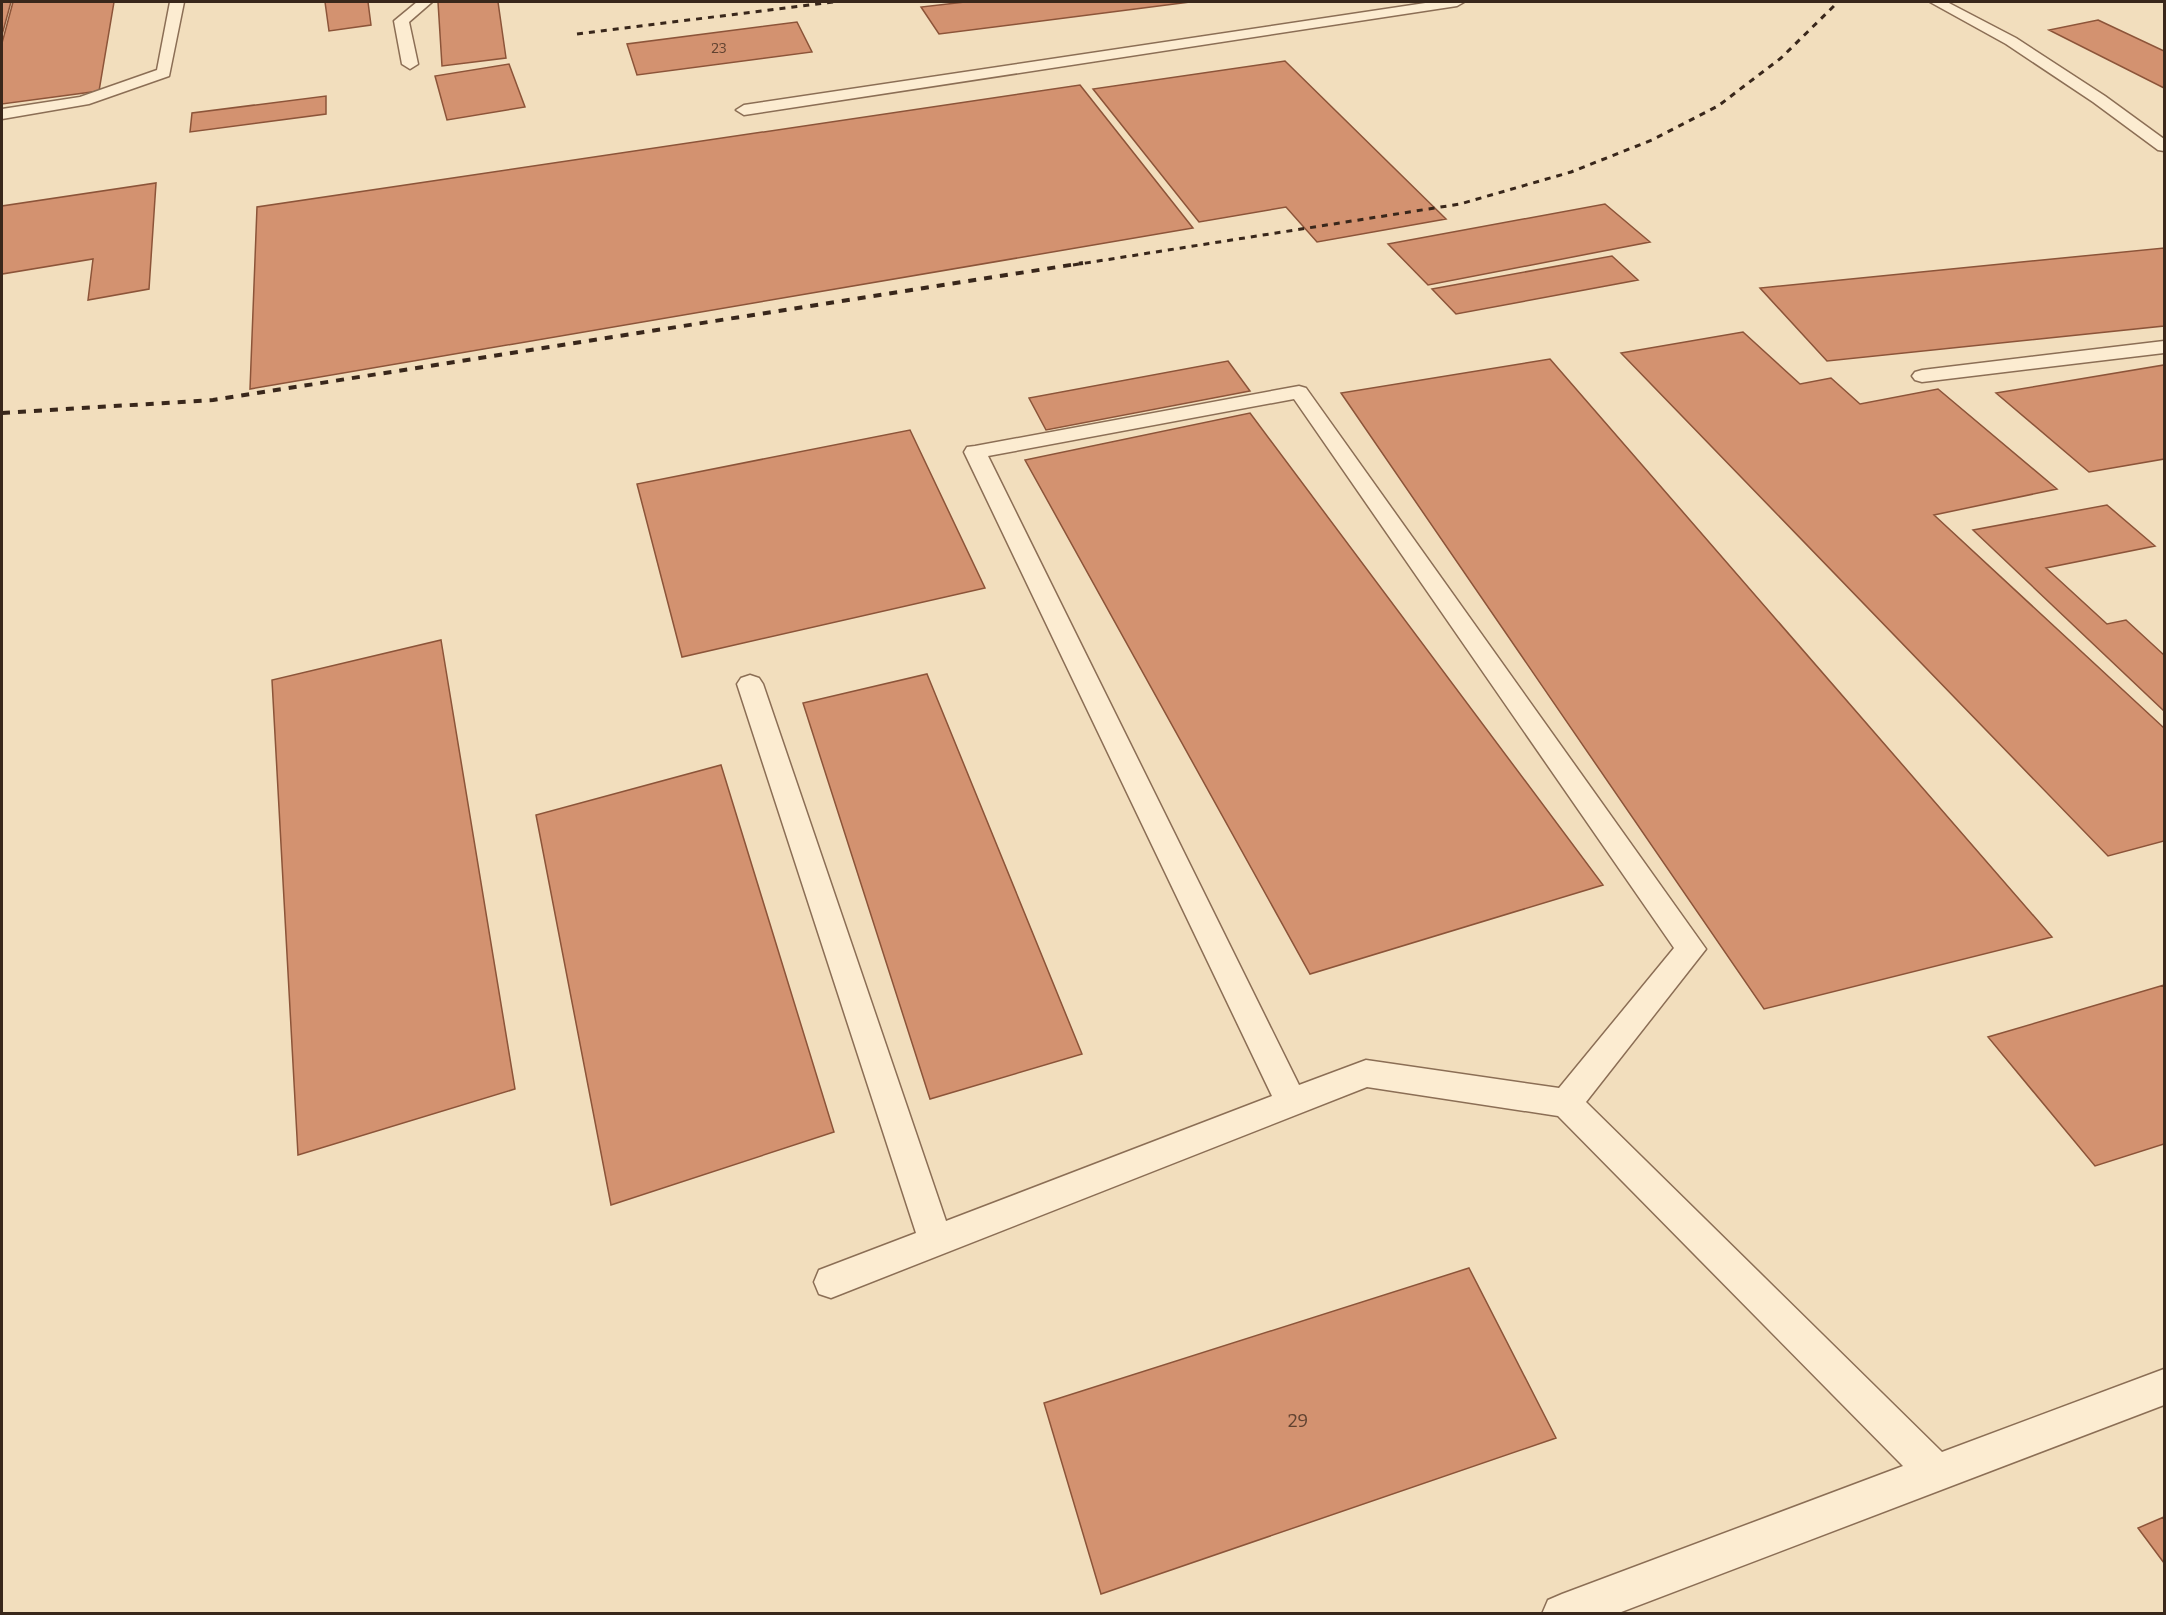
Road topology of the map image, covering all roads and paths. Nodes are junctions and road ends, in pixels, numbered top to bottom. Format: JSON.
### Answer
{"nodes":[{"id":1,"x":177,"y":2,"type":"edge"},
{"id":2,"x":425,"y":2,"type":"edge"},
{"id":3,"x":1457,"y":2,"type":"edge"},
{"id":4,"x":1937,"y":2,"type":"edge"},
{"id":5,"x":410,"y":64,"type":"dead end"},
{"id":6,"x":744,"y":110,"type":"dead end"},
{"id":7,"x":2,"y":114,"type":"edge"},
{"id":8,"x":2164,"y":146,"type":"edge"},
{"id":9,"x":2164,"y":347,"type":"edge"},
{"id":10,"x":1922,"y":376,"type":"dead end"},
{"id":11,"x":750,"y":684,"type":"dead end"},
{"id":12,"x":1291,"y":1102,"type":"junction"},
{"id":13,"x":1566,"y":1103,"type":"junction"},
{"id":14,"x":936,"y":1241,"type":"junction"},
{"id":15,"x":831,"y":1282,"type":"dead end"},
{"id":16,"x":2164,"y":1388,"type":"edge"},
{"id":17,"x":1936,"y":1473,"type":"junction"},
{"id":18,"x":1562,"y":1614,"type":"edge"}],
"edges":[{"from":1,"to":7,"type":"lane"},
{"from":2,"to":5,"type":"lane"},
{"from":3,"to":6,"type":"lane"},
{"from":4,"to":8,"type":"lane"},
{"from":9,"to":10,"type":"lane"},
{"from":11,"to":14,"type":"lane"},
{"from":12,"to":13,"type":"lane"},
{"from":12,"to":13,"type":"lane"},
{"from":12,"to":14,"type":"lane"},
{"from":13,"to":17,"type":"lane"},
{"from":14,"to":15,"type":"lane"},
{"from":16,"to":17,"type":"lane"},
{"from":17,"to":18,"type":"lane"}]}
